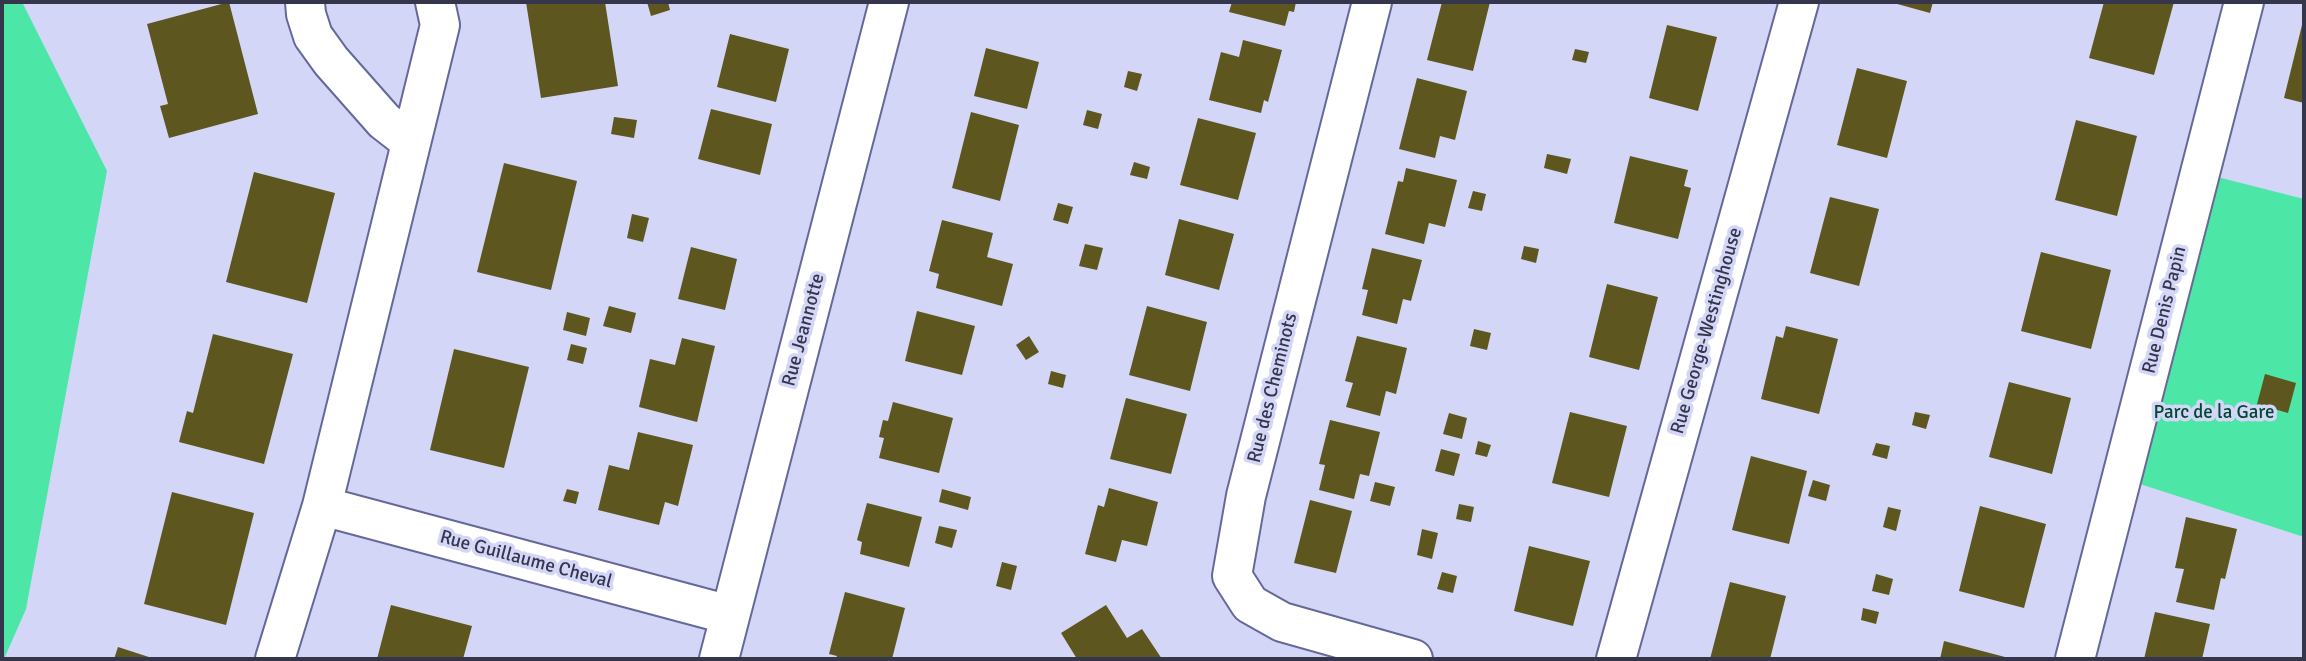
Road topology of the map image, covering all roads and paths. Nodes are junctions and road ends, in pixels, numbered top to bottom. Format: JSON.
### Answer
{"nodes":[{"id":1,"x":305,"y":2,"type":"edge"},
{"id":2,"x":435,"y":2,"type":"edge"},
{"id":3,"x":889,"y":2,"type":"edge"},
{"id":4,"x":1372,"y":2,"type":"edge"},
{"id":5,"x":1799,"y":2,"type":"edge"},
{"id":6,"x":2244,"y":2,"type":"edge"},
{"id":7,"x":411,"y":142,"type":"junction"},
{"id":8,"x":322,"y":506,"type":"junction"},
{"id":9,"x":730,"y":615,"type":"junction"},
{"id":10,"x":275,"y":659,"type":"edge"},
{"id":11,"x":719,"y":659,"type":"edge"},
{"id":12,"x":1413,"y":659,"type":"edge"},
{"id":13,"x":1615,"y":659,"type":"edge"},
{"id":14,"x":2075,"y":659,"type":"edge"}],
"edges":[{"from":1,"to":7,"type":"street"},
{"from":2,"to":7,"type":"street"},
{"from":3,"to":9,"type":"street","name":"Rue Jeannotte"},
{"from":4,"to":12,"type":"street","name":"Rue des Cheminots"},
{"from":5,"to":13,"type":"street","name":"Rue George-Westinghouse"},
{"from":6,"to":14,"type":"street","name":"Rue Denis Papin"},
{"from":7,"to":8,"type":"street"},
{"from":8,"to":9,"type":"street","name":"Rue Guillaume Cheval"},
{"from":8,"to":10,"type":"street"},
{"from":9,"to":11,"type":"street","name":"Rue Jeannotte"}]}
